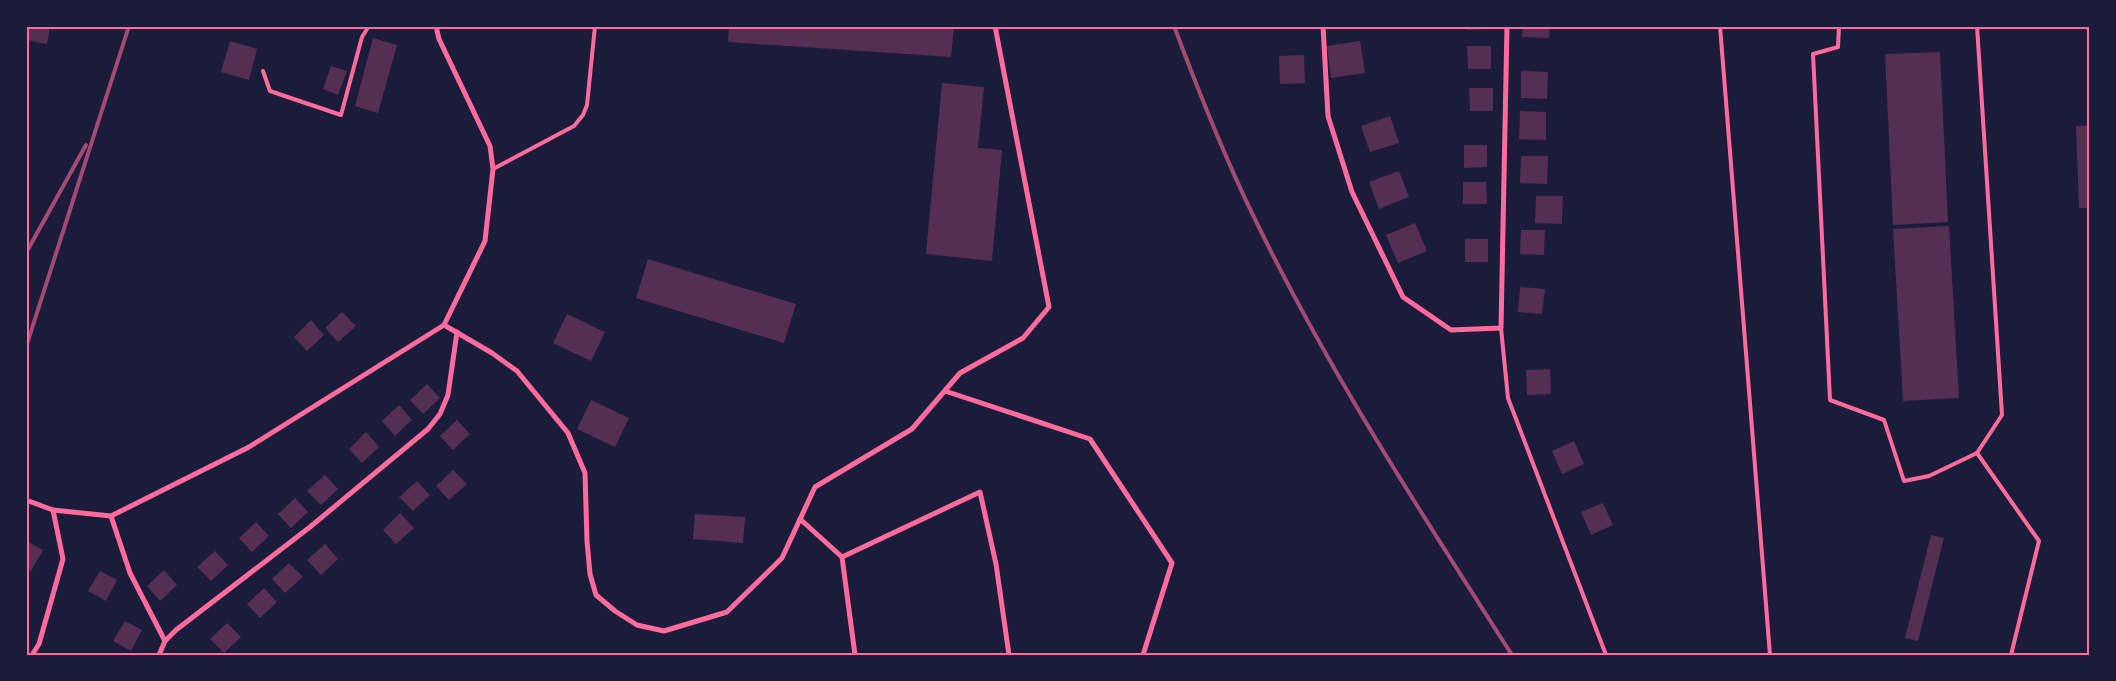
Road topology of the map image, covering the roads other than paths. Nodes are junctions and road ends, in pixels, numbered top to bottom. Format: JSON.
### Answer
{"nodes":[{"id":1,"x":369,"y":26,"type":"edge"},
{"id":2,"x":436,"y":26,"type":"edge"},
{"id":3,"x":595,"y":26,"type":"edge"},
{"id":4,"x":995,"y":26,"type":"edge"},
{"id":5,"x":1323,"y":26,"type":"edge"},
{"id":6,"x":1507,"y":26,"type":"edge"},
{"id":7,"x":1720,"y":26,"type":"edge"},
{"id":8,"x":1839,"y":26,"type":"edge"},
{"id":9,"x":1976,"y":26,"type":"edge"},
{"id":10,"x":2086,"y":26,"type":"edge"},
{"id":11,"x":2090,"y":31,"type":"edge"},
{"id":12,"x":264,"y":71,"type":"dead end"},
{"id":13,"x":493,"y":169,"type":"junction"},
{"id":14,"x":444,"y":325,"type":"junction"},
{"id":15,"x":1501,"y":328,"type":"junction"},
{"id":16,"x":457,"y":332,"type":"junction"},
{"id":17,"x":945,"y":391,"type":"junction"},
{"id":18,"x":1978,"y":453,"type":"junction"},
{"id":19,"x":26,"y":500,"type":"edge"},
{"id":20,"x":52,"y":510,"type":"junction"},
{"id":21,"x":111,"y":516,"type":"junction"},
{"id":22,"x":800,"y":519,"type":"junction"},
{"id":23,"x":842,"y":557,"type":"junction"},
{"id":24,"x":166,"y":642,"type":"junction"},
{"id":25,"x":32,"y":655,"type":"edge"},
{"id":26,"x":159,"y":655,"type":"edge"},
{"id":27,"x":855,"y":655,"type":"edge"},
{"id":28,"x":1009,"y":655,"type":"edge"},
{"id":29,"x":1143,"y":655,"type":"edge"},
{"id":30,"x":1606,"y":655,"type":"edge"},
{"id":31,"x":1770,"y":655,"type":"edge"},
{"id":32,"x":2011,"y":655,"type":"edge"}],
"edges":[{"from":1,"to":12,"type":"lane"},
{"from":2,"to":13,"type":"street"},
{"from":3,"to":13,"type":"lane"},
{"from":4,"to":17,"type":"street"},
{"from":5,"to":15,"type":"street"},
{"from":6,"to":15,"type":"street"},
{"from":7,"to":31,"type":"lane"},
{"from":8,"to":18,"type":"lane"},
{"from":9,"to":18,"type":"lane"},
{"from":10,"to":11,"type":"lane"},
{"from":13,"to":14,"type":"street"},
{"from":14,"to":16,"type":"street"},
{"from":14,"to":21,"type":"street"},
{"from":15,"to":30,"type":"lane"},
{"from":16,"to":22,"type":"street"},
{"from":16,"to":24,"type":"street"},
{"from":17,"to":22,"type":"street"},
{"from":17,"to":29,"type":"street"},
{"from":18,"to":32,"type":"lane"},
{"from":19,"to":20,"type":"street"},
{"from":20,"to":21,"type":"street"},
{"from":20,"to":25,"type":"street"},
{"from":21,"to":24,"type":"street"},
{"from":22,"to":23,"type":"street"},
{"from":23,"to":27,"type":"street"},
{"from":23,"to":28,"type":"street"},
{"from":24,"to":26,"type":"street"}]}
